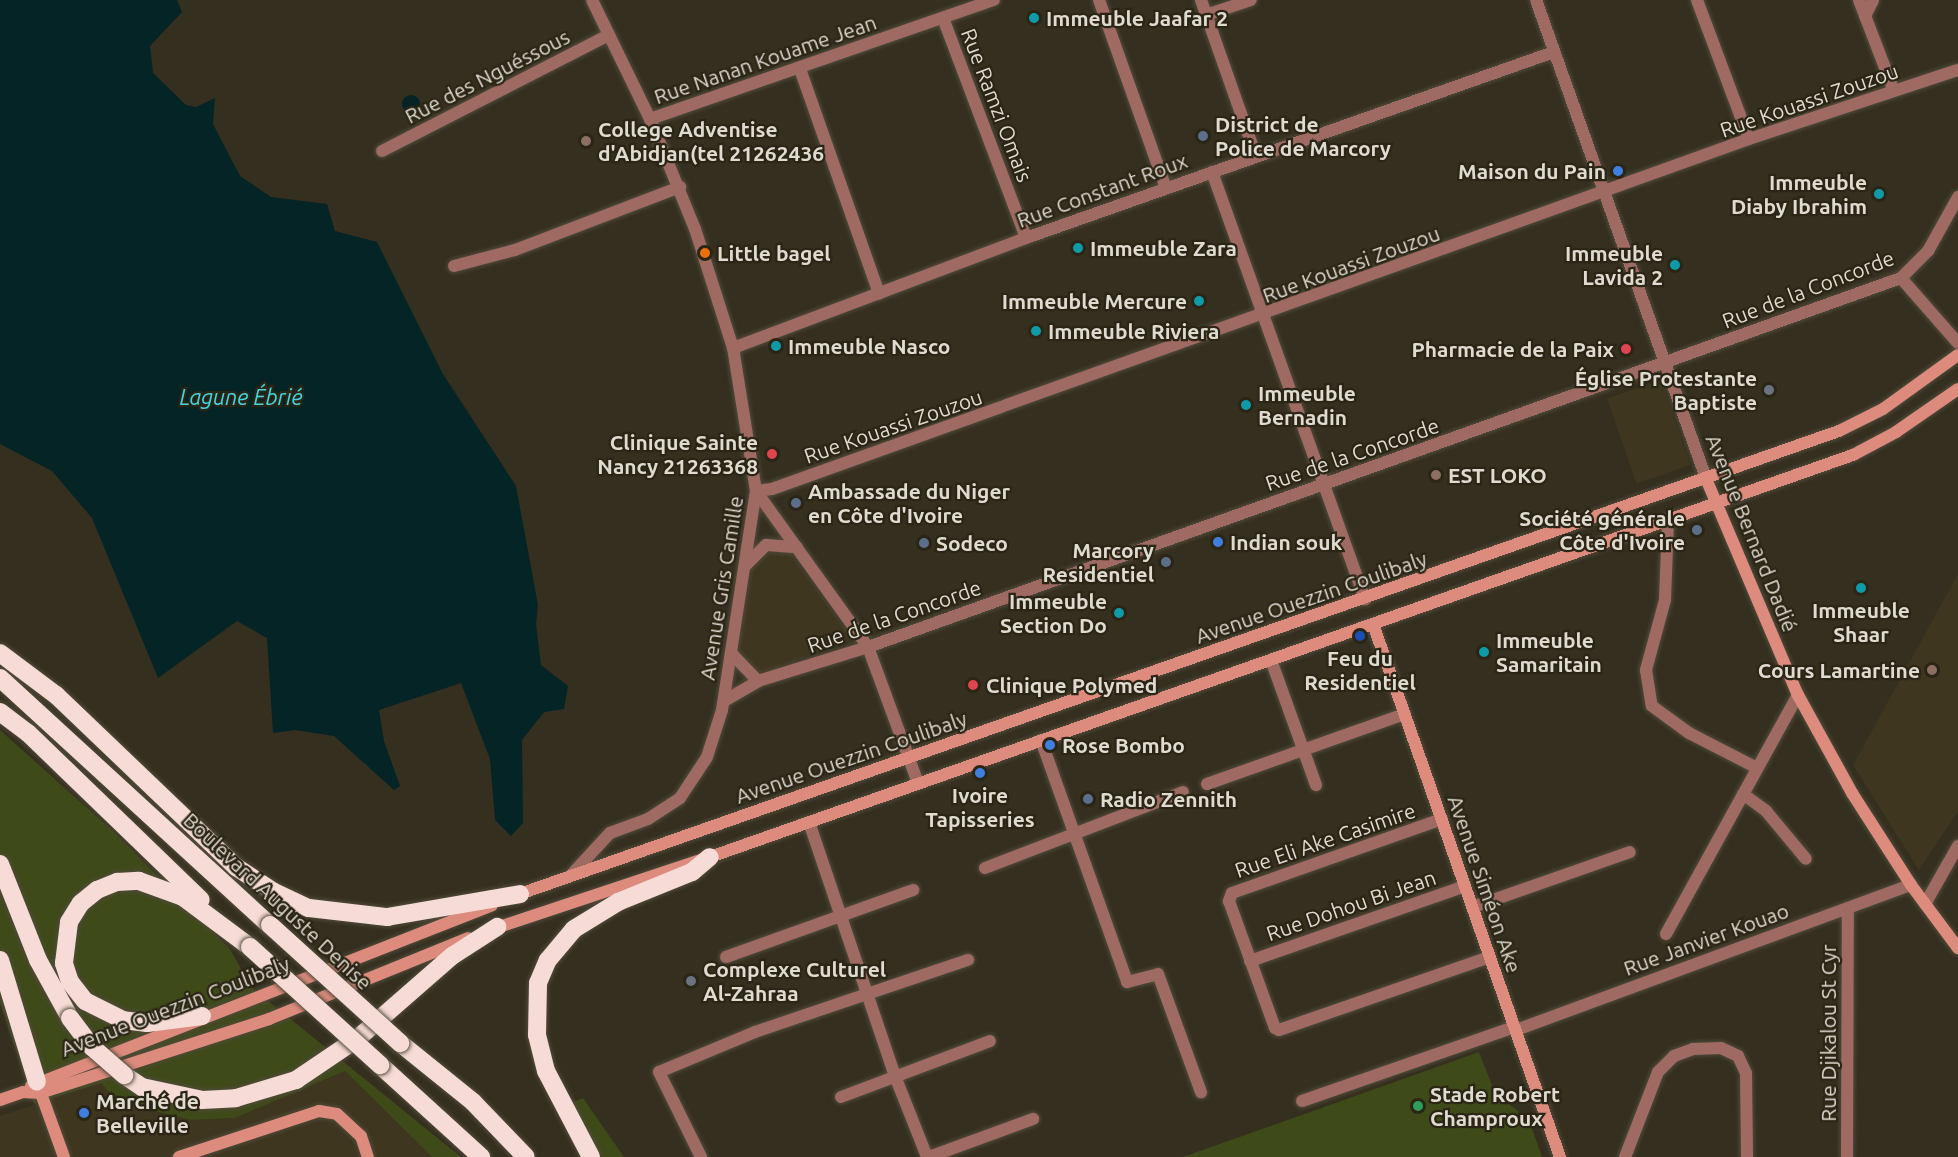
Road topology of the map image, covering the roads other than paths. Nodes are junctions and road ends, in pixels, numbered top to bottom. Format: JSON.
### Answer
{"nodes":[{"id":1,"x":592,"y":0,"type":"edge"},
{"id":2,"x":994,"y":0,"type":"edge"},
{"id":3,"x":1099,"y":0,"type":"edge"},
{"id":4,"x":1201,"y":0,"type":"edge"},
{"id":5,"x":1251,"y":0,"type":"edge"},
{"id":6,"x":1536,"y":0,"type":"edge"},
{"id":7,"x":1697,"y":0,"type":"edge"},
{"id":8,"x":1859,"y":0,"type":"edge"},
{"id":9,"x":1873,"y":0,"type":"edge"},
{"id":10,"x":1206,"y":15,"type":"junction"},
{"id":11,"x":1864,"y":16,"type":"junction"},
{"id":12,"x":943,"y":18,"type":"junction"},
{"id":13,"x":609,"y":35,"type":"junction"},
{"id":14,"x":1554,"y":52,"type":"junction"},
{"id":15,"x":800,"y":69,"type":"junction"},
{"id":16,"x":1958,"y":70,"type":"edge"},
{"id":17,"x":1894,"y":91,"type":"junction"},
{"id":18,"x":650,"y":119,"type":"junction"},
{"id":19,"x":1749,"y":139,"type":"junction"},
{"id":20,"x":382,"y":151,"type":"dead end"},
{"id":21,"x":1256,"y":156,"type":"junction"},
{"id":22,"x":1212,"y":172,"type":"junction"},
{"id":23,"x":680,"y":187,"type":"junction"},
{"id":24,"x":1166,"y":188,"type":"junction"},
{"id":25,"x":1605,"y":193,"type":"junction"},
{"id":26,"x":1958,"y":197,"type":"edge"},
{"id":27,"x":1026,"y":238,"type":"junction"},
{"id":28,"x":454,"y":266,"type":"dead end"},
{"id":29,"x":1901,"y":278,"type":"junction"},
{"id":30,"x":879,"y":293,"type":"junction"},
{"id":31,"x":1263,"y":316,"type":"junction"},
{"id":32,"x":1958,"y":343,"type":"edge"},
{"id":33,"x":733,"y":348,"type":"junction"},
{"id":34,"x":1958,"y":355,"type":"edge"},
{"id":35,"x":1665,"y":364,"type":"junction"},
{"id":36,"x":1958,"y":389,"type":"edge"},
{"id":37,"x":1707,"y":481,"type":"junction"},
{"id":38,"x":1324,"y":484,"type":"junction"},
{"id":39,"x":756,"y":491,"type":"junction"},
{"id":40,"x":1716,"y":504,"type":"junction"},
{"id":41,"x":1668,"y":521,"type":"junction"},
{"id":42,"x":796,"y":547,"type":"junction"},
{"id":43,"x":745,"y":566,"type":"junction"},
{"id":44,"x":1365,"y":599,"type":"junction"},
{"id":45,"x":1373,"y":624,"type":"junction"},
{"id":46,"x":868,"y":647,"type":"junction"},
{"id":47,"x":0,"y":653,"type":"edge"},
{"id":48,"x":731,"y":653,"type":"junction"},
{"id":49,"x":1271,"y":660,"type":"junction"},
{"id":50,"x":0,"y":678,"type":"edge"},
{"id":51,"x":758,"y":681,"type":"junction"},
{"id":52,"x":1798,"y":695,"type":"junction"},
{"id":53,"x":724,"y":701,"type":"junction"},
{"id":54,"x":0,"y":712,"type":"edge"},
{"id":55,"x":1405,"y":714,"type":"junction"},
{"id":56,"x":1041,"y":740,"type":"junction"},
{"id":57,"x":1303,"y":750,"type":"junction"},
{"id":58,"x":908,"y":758,"type":"junction"},
{"id":59,"x":1757,"y":768,"type":"junction"},
{"id":60,"x":918,"y":783,"type":"junction"},
{"id":61,"x":1207,"y":784,"type":"dead end"},
{"id":62,"x":1316,"y":785,"type":"dead end"},
{"id":63,"x":1183,"y":792,"type":"dead end"},
{"id":64,"x":1743,"y":794,"type":"junction"},
{"id":65,"x":1442,"y":819,"type":"junction"},
{"id":66,"x":809,"y":822,"type":"junction"},
{"id":67,"x":1074,"y":831,"type":"junction"},
{"id":68,"x":1958,"y":847,"type":"edge"},
{"id":69,"x":1630,"y":852,"type":"dead end"},
{"id":70,"x":710,"y":856,"type":"junction"},
{"id":71,"x":1806,"y":859,"type":"dead end"},
{"id":72,"x":0,"y":864,"type":"edge"},
{"id":73,"x":985,"y":868,"type":"dead end"},
{"id":74,"x":572,"y":874,"type":"junction"},
{"id":75,"x":1911,"y":885,"type":"junction"},
{"id":76,"x":1465,"y":886,"type":"junction"},
{"id":77,"x":914,"y":890,"type":"dead end"},
{"id":78,"x":520,"y":894,"type":"junction"},
{"id":79,"x":1925,"y":904,"type":"junction"},
{"id":80,"x":1473,"y":908,"type":"junction"},
{"id":81,"x":1848,"y":908,"type":"junction"},
{"id":82,"x":842,"y":916,"type":"junction"},
{"id":83,"x":497,"y":927,"type":"junction"},
{"id":84,"x":1666,"y":934,"type":"dead end"},
{"id":85,"x":250,"y":947,"type":"junction"},
{"id":86,"x":1958,"y":948,"type":"edge"},
{"id":87,"x":726,"y":957,"type":"dead end"},
{"id":88,"x":1490,"y":957,"type":"junction"},
{"id":89,"x":0,"y":960,"type":"edge"},
{"id":90,"x":968,"y":960,"type":"dead end"},
{"id":91,"x":1250,"y":961,"type":"junction"},
{"id":92,"x":866,"y":993,"type":"junction"},
{"id":93,"x":202,"y":1016,"type":"junction"},
{"id":94,"x":1515,"y":1029,"type":"junction"},
{"id":95,"x":990,"y":1041,"type":"dead end"},
{"id":96,"x":895,"y":1076,"type":"junction"},
{"id":97,"x":34,"y":1089,"type":"junction"},
{"id":98,"x":1201,"y":1092,"type":"dead end"},
{"id":99,"x":841,"y":1096,"type":"dead end"},
{"id":100,"x":0,"y":1100,"type":"edge"},
{"id":101,"x":1302,"y":1101,"type":"dead end"},
{"id":102,"x":1033,"y":1119,"type":"dead end"},
{"id":103,"x":63,"y":1157,"type":"edge"},
{"id":104,"x":179,"y":1157,"type":"edge"},
{"id":105,"x":368,"y":1157,"type":"edge"},
{"id":106,"x":481,"y":1157,"type":"edge"},
{"id":107,"x":526,"y":1157,"type":"edge"},
{"id":108,"x":591,"y":1157,"type":"edge"},
{"id":109,"x":700,"y":1157,"type":"edge"},
{"id":110,"x":928,"y":1157,"type":"edge"},
{"id":111,"x":1560,"y":1157,"type":"edge"},
{"id":112,"x":1625,"y":1157,"type":"edge"},
{"id":113,"x":1748,"y":1157,"type":"edge"},
{"id":114,"x":1847,"y":1157,"type":"edge"}],
"edges":[{"from":1,"to":13,"type":"street","name":"Avenue Gris Camille"},
{"from":2,"to":12,"type":"street","name":"Rue Nanan Kouame Jean"},
{"from":3,"to":24,"type":"street"},
{"from":4,"to":10,"type":"street"},
{"from":5,"to":10,"type":"street"},
{"from":6,"to":14,"type":"street","name":"Avenue Bernard Dadié"},
{"from":7,"to":19,"type":"street"},
{"from":8,"to":11,"type":"street"},
{"from":9,"to":11,"type":"street"},
{"from":10,"to":21,"type":"street"},
{"from":11,"to":17,"type":"street"},
{"from":12,"to":15,"type":"street","name":"Rue Nanan Kouame Jean"},
{"from":12,"to":27,"type":"street","name":"Rue Ramzi Omais"},
{"from":13,"to":18,"type":"street","name":"Avenue Gris Camille"},
{"from":13,"to":20,"type":"street","name":"Rue des Nguéssous"},
{"from":14,"to":21,"type":"street","name":"Rue Constant Roux"},
{"from":14,"to":25,"type":"street","name":"Avenue Bernard Dadié"},
{"from":15,"to":18,"type":"street","name":"Rue Nanan Kouame Jean"},
{"from":15,"to":30,"type":"street"},
{"from":16,"to":17,"type":"street","name":"Rue Kouassi Zouzou"},
{"from":17,"to":19,"type":"street","name":"Rue Kouassi Zouzou"},
{"from":18,"to":23,"type":"street","name":"Avenue Gris Camille"},
{"from":19,"to":25,"type":"street","name":"Rue Kouassi Zouzou"},
{"from":21,"to":22,"type":"street","name":"Rue Constant Roux"},
{"from":22,"to":24,"type":"street","name":"Rue Constant Roux"},
{"from":22,"to":31,"type":"street"},
{"from":23,"to":28,"type":"street"},
{"from":23,"to":33,"type":"street","name":"Avenue Gris Camille"},
{"from":24,"to":27,"type":"street","name":"Rue Constant Roux"},
{"from":25,"to":31,"type":"street","name":"Rue Kouassi Zouzou"},
{"from":25,"to":35,"type":"street","name":"Avenue Bernard Dadié"},
{"from":26,"to":29,"type":"street","name":"Rue de la Concorde"},
{"from":27,"to":30,"type":"street","name":"Rue Constant Roux"},
{"from":29,"to":32,"type":"street"},
{"from":29,"to":35,"type":"street","name":"Rue de la Concorde"},
{"from":30,"to":33,"type":"street","name":"Rue Constant Roux"},
{"from":31,"to":38,"type":"street"},
{"from":31,"to":39,"type":"street","name":"Rue Kouassi Zouzou"},
{"from":33,"to":39,"type":"street","name":"Avenue Gris Camille"},
{"from":34,"to":37,"type":"street","name":"Avenue Ouezzin Coulibaly"},
{"from":35,"to":37,"type":"street","name":"Avenue Bernard Dadié"},
{"from":35,"to":38,"type":"street","name":"Rue de la Concorde"},
{"from":36,"to":40,"type":"street","name":"Avenue Ouezzin Coulibaly"},
{"from":37,"to":40,"type":"street","name":"Avenue Bernard Dadié"},
{"from":37,"to":44,"type":"street","name":"Avenue Ouezzin Coulibaly"},
{"from":38,"to":44,"type":"street"},
{"from":38,"to":46,"type":"street","name":"Rue de la Concorde"},
{"from":39,"to":42,"type":"street"},
{"from":39,"to":43,"type":"street","name":"Avenue Gris Camille"},
{"from":40,"to":41,"type":"street","name":"Avenue Ouezzin Coulibaly"},
{"from":40,"to":52,"type":"street","name":"Avenue Bernard Dadié"},
{"from":41,"to":45,"type":"street","name":"Avenue Ouezzin Coulibaly"},
{"from":41,"to":59,"type":"street"},
{"from":42,"to":43,"type":"street"},
{"from":42,"to":46,"type":"street"},
{"from":43,"to":48,"type":"street","name":"Avenue Gris Camille"},
{"from":44,"to":58,"type":"street","name":"Avenue Ouezzin Coulibaly"},
{"from":45,"to":49,"type":"street","name":"Avenue Ouezzin Coulibaly"},
{"from":45,"to":55,"type":"street","name":"Avenue Siméon Ake"},
{"from":46,"to":51,"type":"street","name":"Rue de la Concorde"},
{"from":46,"to":58,"type":"street"},
{"from":47,"to":78,"type":"highway"},
{"from":48,"to":51,"type":"street"},
{"from":48,"to":53,"type":"street","name":"Avenue Gris Camille"},
{"from":49,"to":56,"type":"street","name":"Avenue Ouezzin Coulibaly"},
{"from":49,"to":57,"type":"street"},
{"from":50,"to":107,"type":"highway","name":"Boulevard Auguste Denise","bridge":true},
{"from":51,"to":53,"type":"street","name":"Rue de la Concorde"},
{"from":52,"to":59,"type":"street"},
{"from":52,"to":75,"type":"street","name":"Avenue Bernard Dadié"},
{"from":53,"to":74,"type":"street","name":"Avenue Gris Camille"},
{"from":54,"to":85,"type":"highway"},
{"from":55,"to":57,"type":"street"},
{"from":55,"to":65,"type":"street","name":"Avenue Siméon Ake"},
{"from":56,"to":60,"type":"street","name":"Avenue Ouezzin Coulibaly"},
{"from":56,"to":67,"type":"street"},
{"from":57,"to":61,"type":"street"},
{"from":57,"to":62,"type":"street"},
{"from":58,"to":60,"type":"street"},
{"from":58,"to":74,"type":"street","name":"Avenue Ouezzin Coulibaly"},
{"from":59,"to":64,"type":"street"},
{"from":60,"to":66,"type":"street","name":"Avenue Ouezzin Coulibaly"},
{"from":63,"to":67,"type":"street"},
{"from":64,"to":71,"type":"street"},
{"from":64,"to":84,"type":"street"},
{"from":65,"to":76,"type":"street","name":"Avenue Siméon Ake"},
{"from":65,"to":91,"type":"street","name":"Rue Eli Ake Casimire"},
{"from":66,"to":70,"type":"street","name":"Avenue Ouezzin Coulibaly"},
{"from":66,"to":82,"type":"street"},
{"from":67,"to":73,"type":"street"},
{"from":67,"to":98,"type":"street"},
{"from":68,"to":79,"type":"street"},
{"from":69,"to":80,"type":"street"},
{"from":70,"to":83,"type":"street","name":"Avenue Ouezzin Coulibaly"},
{"from":70,"to":108,"type":"highway"},
{"from":72,"to":83,"type":"highway","bridge":true},
{"from":74,"to":78,"type":"street","name":"Avenue Ouezzin Coulibaly"},
{"from":75,"to":79,"type":"street","name":"Avenue Bernard Dadié"},
{"from":75,"to":81,"type":"street","name":"Rue Janvier Kouao"},
{"from":76,"to":80,"type":"street","name":"Avenue Siméon Ake"},
{"from":76,"to":91,"type":"street","name":"Rue Dohou Bi Jean"},
{"from":77,"to":82,"type":"street"},
{"from":78,"to":93,"type":"street","name":"Avenue Ouezzin Coulibaly"},
{"from":79,"to":86,"type":"street","name":"Avenue Bernard Dadié"},
{"from":80,"to":88,"type":"street","name":"Avenue Siméon Ake"},
{"from":81,"to":94,"type":"street","name":"Rue Janvier Kouao"},
{"from":81,"to":114,"type":"street","name":"Rue Djikalou St Cyr"},
{"from":82,"to":87,"type":"street"},
{"from":82,"to":92,"type":"street"},
{"from":83,"to":97,"type":"street","name":"Avenue Ouezzin Coulibaly"},
{"from":85,"to":93,"type":"highway"},
{"from":85,"to":106,"type":"highway","bridge":true},
{"from":88,"to":91,"type":"street","name":"Rue Eli Ake Casimire"},
{"from":88,"to":94,"type":"street","name":"Avenue Siméon Ake"},
{"from":89,"to":97,"type":"highway"},
{"from":90,"to":92,"type":"street"},
{"from":92,"to":96,"type":"street"},
{"from":92,"to":109,"type":"street"},
{"from":93,"to":97,"type":"street","name":"Avenue Ouezzin Coulibaly"},
{"from":94,"to":101,"type":"street","name":"Rue Janvier Kouao"},
{"from":94,"to":111,"type":"street","name":"Avenue Siméon Ake"},
{"from":95,"to":96,"type":"street"},
{"from":96,"to":99,"type":"street"},
{"from":96,"to":110,"type":"street"},
{"from":97,"to":100,"type":"street","name":"Avenue Ouezzin Coulibaly"},
{"from":97,"to":103,"type":"street"},
{"from":102,"to":110,"type":"street"},
{"from":104,"to":105,"type":"street"},
{"from":112,"to":113,"type":"street"}]}
